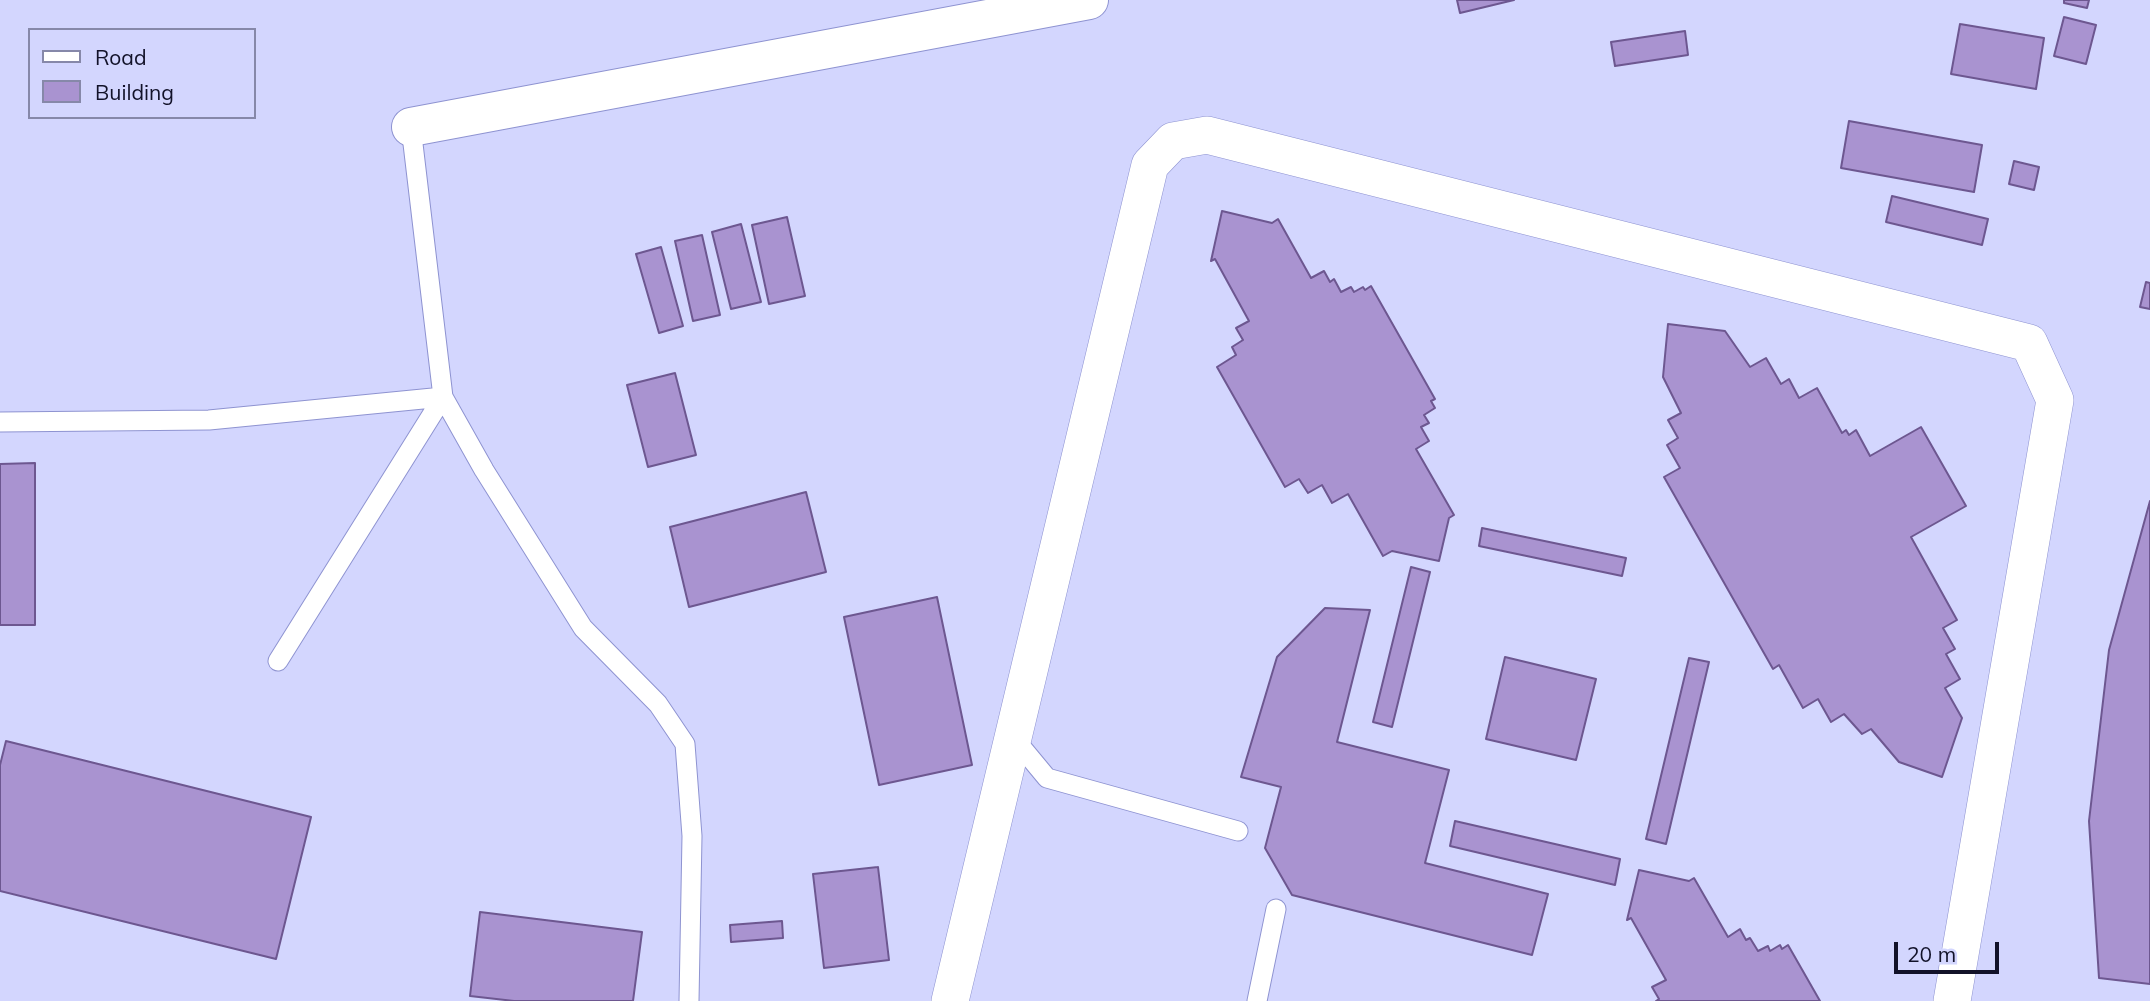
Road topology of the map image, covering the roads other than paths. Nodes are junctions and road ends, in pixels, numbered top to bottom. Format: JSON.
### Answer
{"nodes":[{"id":1,"x":1089,"y":0,"type":"edge"},
{"id":2,"x":411,"y":127,"type":"joint"},
{"id":3,"x":443,"y":397,"type":"junction"},
{"id":4,"x":0,"y":422,"type":"edge"},
{"id":5,"x":278,"y":661,"type":"dead end"},
{"id":6,"x":1013,"y":737,"type":"junction"},
{"id":7,"x":1238,"y":831,"type":"dead end"},
{"id":8,"x":1276,"y":909,"type":"dead end"},
{"id":9,"x":689,"y":1001,"type":"edge"},
{"id":10,"x":950,"y":1001,"type":"edge"},
{"id":11,"x":1257,"y":1001,"type":"edge"},
{"id":12,"x":1952,"y":1001,"type":"edge"}],
"edges":[{"from":1,"to":2,"type":"street"},
{"from":2,"to":3,"type":"lane"},
{"from":3,"to":4,"type":"lane"},
{"from":3,"to":5,"type":"lane"},
{"from":3,"to":9,"type":"lane"},
{"from":6,"to":7,"type":"lane"},
{"from":6,"to":10,"type":"street"},
{"from":6,"to":12,"type":"street"},
{"from":8,"to":11,"type":"lane"}]}
